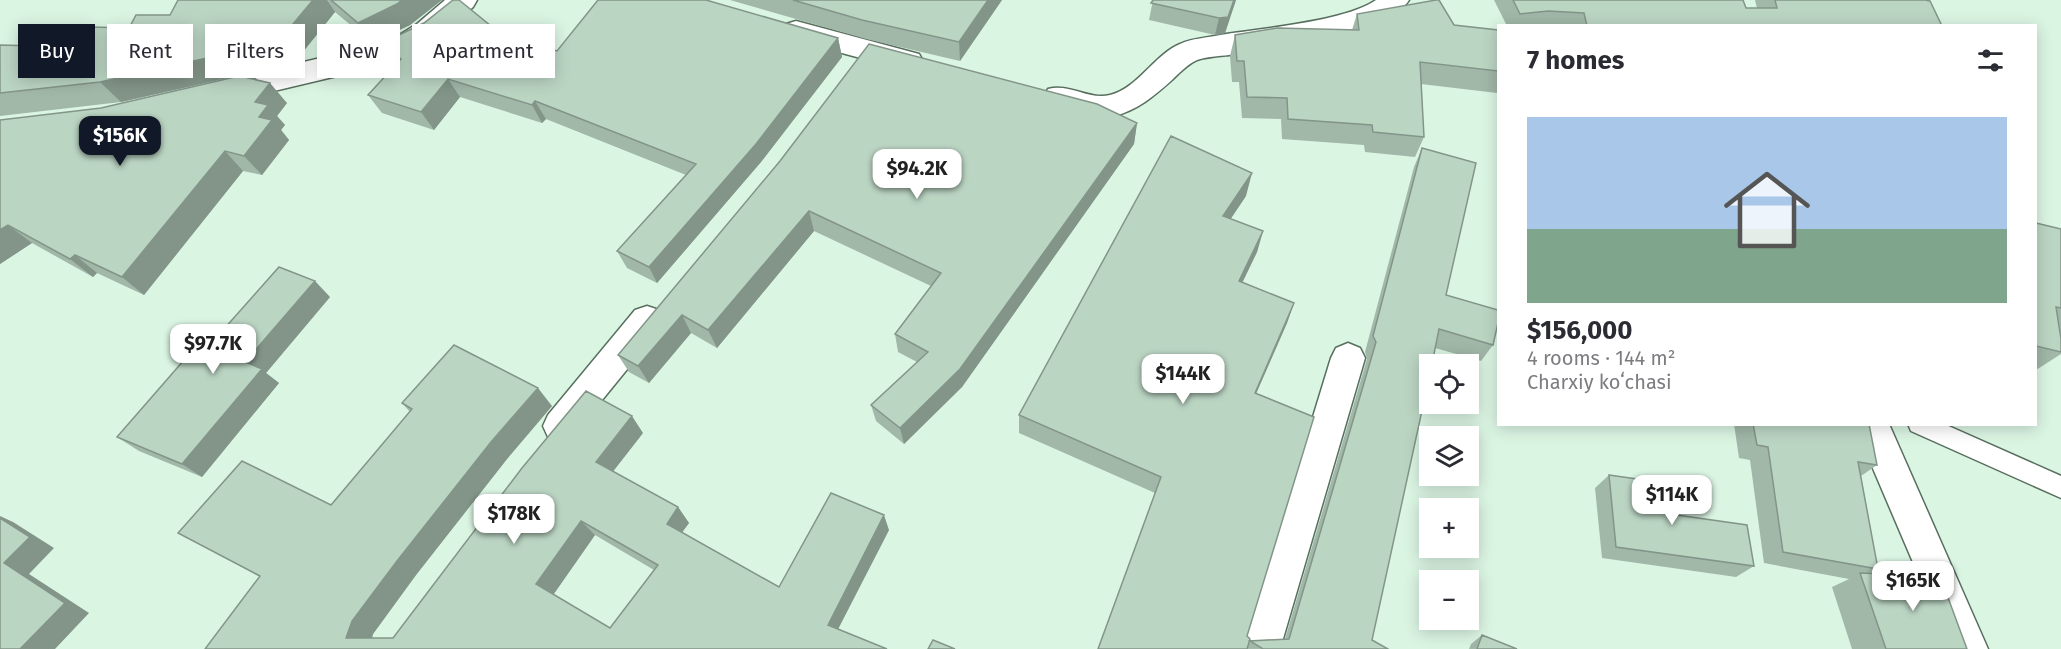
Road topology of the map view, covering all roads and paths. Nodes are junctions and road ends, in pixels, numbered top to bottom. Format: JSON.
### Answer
{"nodes":[{"id":1,"x":463,"y":0,"type":"edge"},
{"id":2,"x":1395,"y":0,"type":"edge"},
{"id":3,"x":776,"y":25,"type":"edge"},
{"id":4,"x":865,"y":51,"type":"junction"},
{"id":5,"x":935,"y":68,"type":"edge"},
{"id":6,"x":845,"y":78,"type":"edge"},
{"id":7,"x":1028,"y":90,"type":"edge"},
{"id":8,"x":202,"y":97,"type":"edge"},
{"id":9,"x":666,"y":298,"type":"edge"},
{"id":10,"x":1348,"y":358,"type":"dead end"},
{"id":11,"x":1872,"y":426,"type":"edge"},
{"id":12,"x":1924,"y":426,"type":"edge"},
{"id":13,"x":541,"y":450,"type":"edge"},
{"id":14,"x":2061,"y":487,"type":"edge"},
{"id":15,"x":1261,"y":649,"type":"edge"},
{"id":16,"x":1969,"y":649,"type":"edge"}],
"edges":[{"from":1,"to":8,"type":"street"},
{"from":2,"to":7,"type":"street"},
{"from":3,"to":4,"type":"street"},
{"from":4,"to":5,"type":"street"},
{"from":4,"to":6,"type":"street"},
{"from":9,"to":13,"type":"street"},
{"from":10,"to":15,"type":"street"},
{"from":11,"to":16,"type":"street"},
{"from":12,"to":14,"type":"lane"}]}
